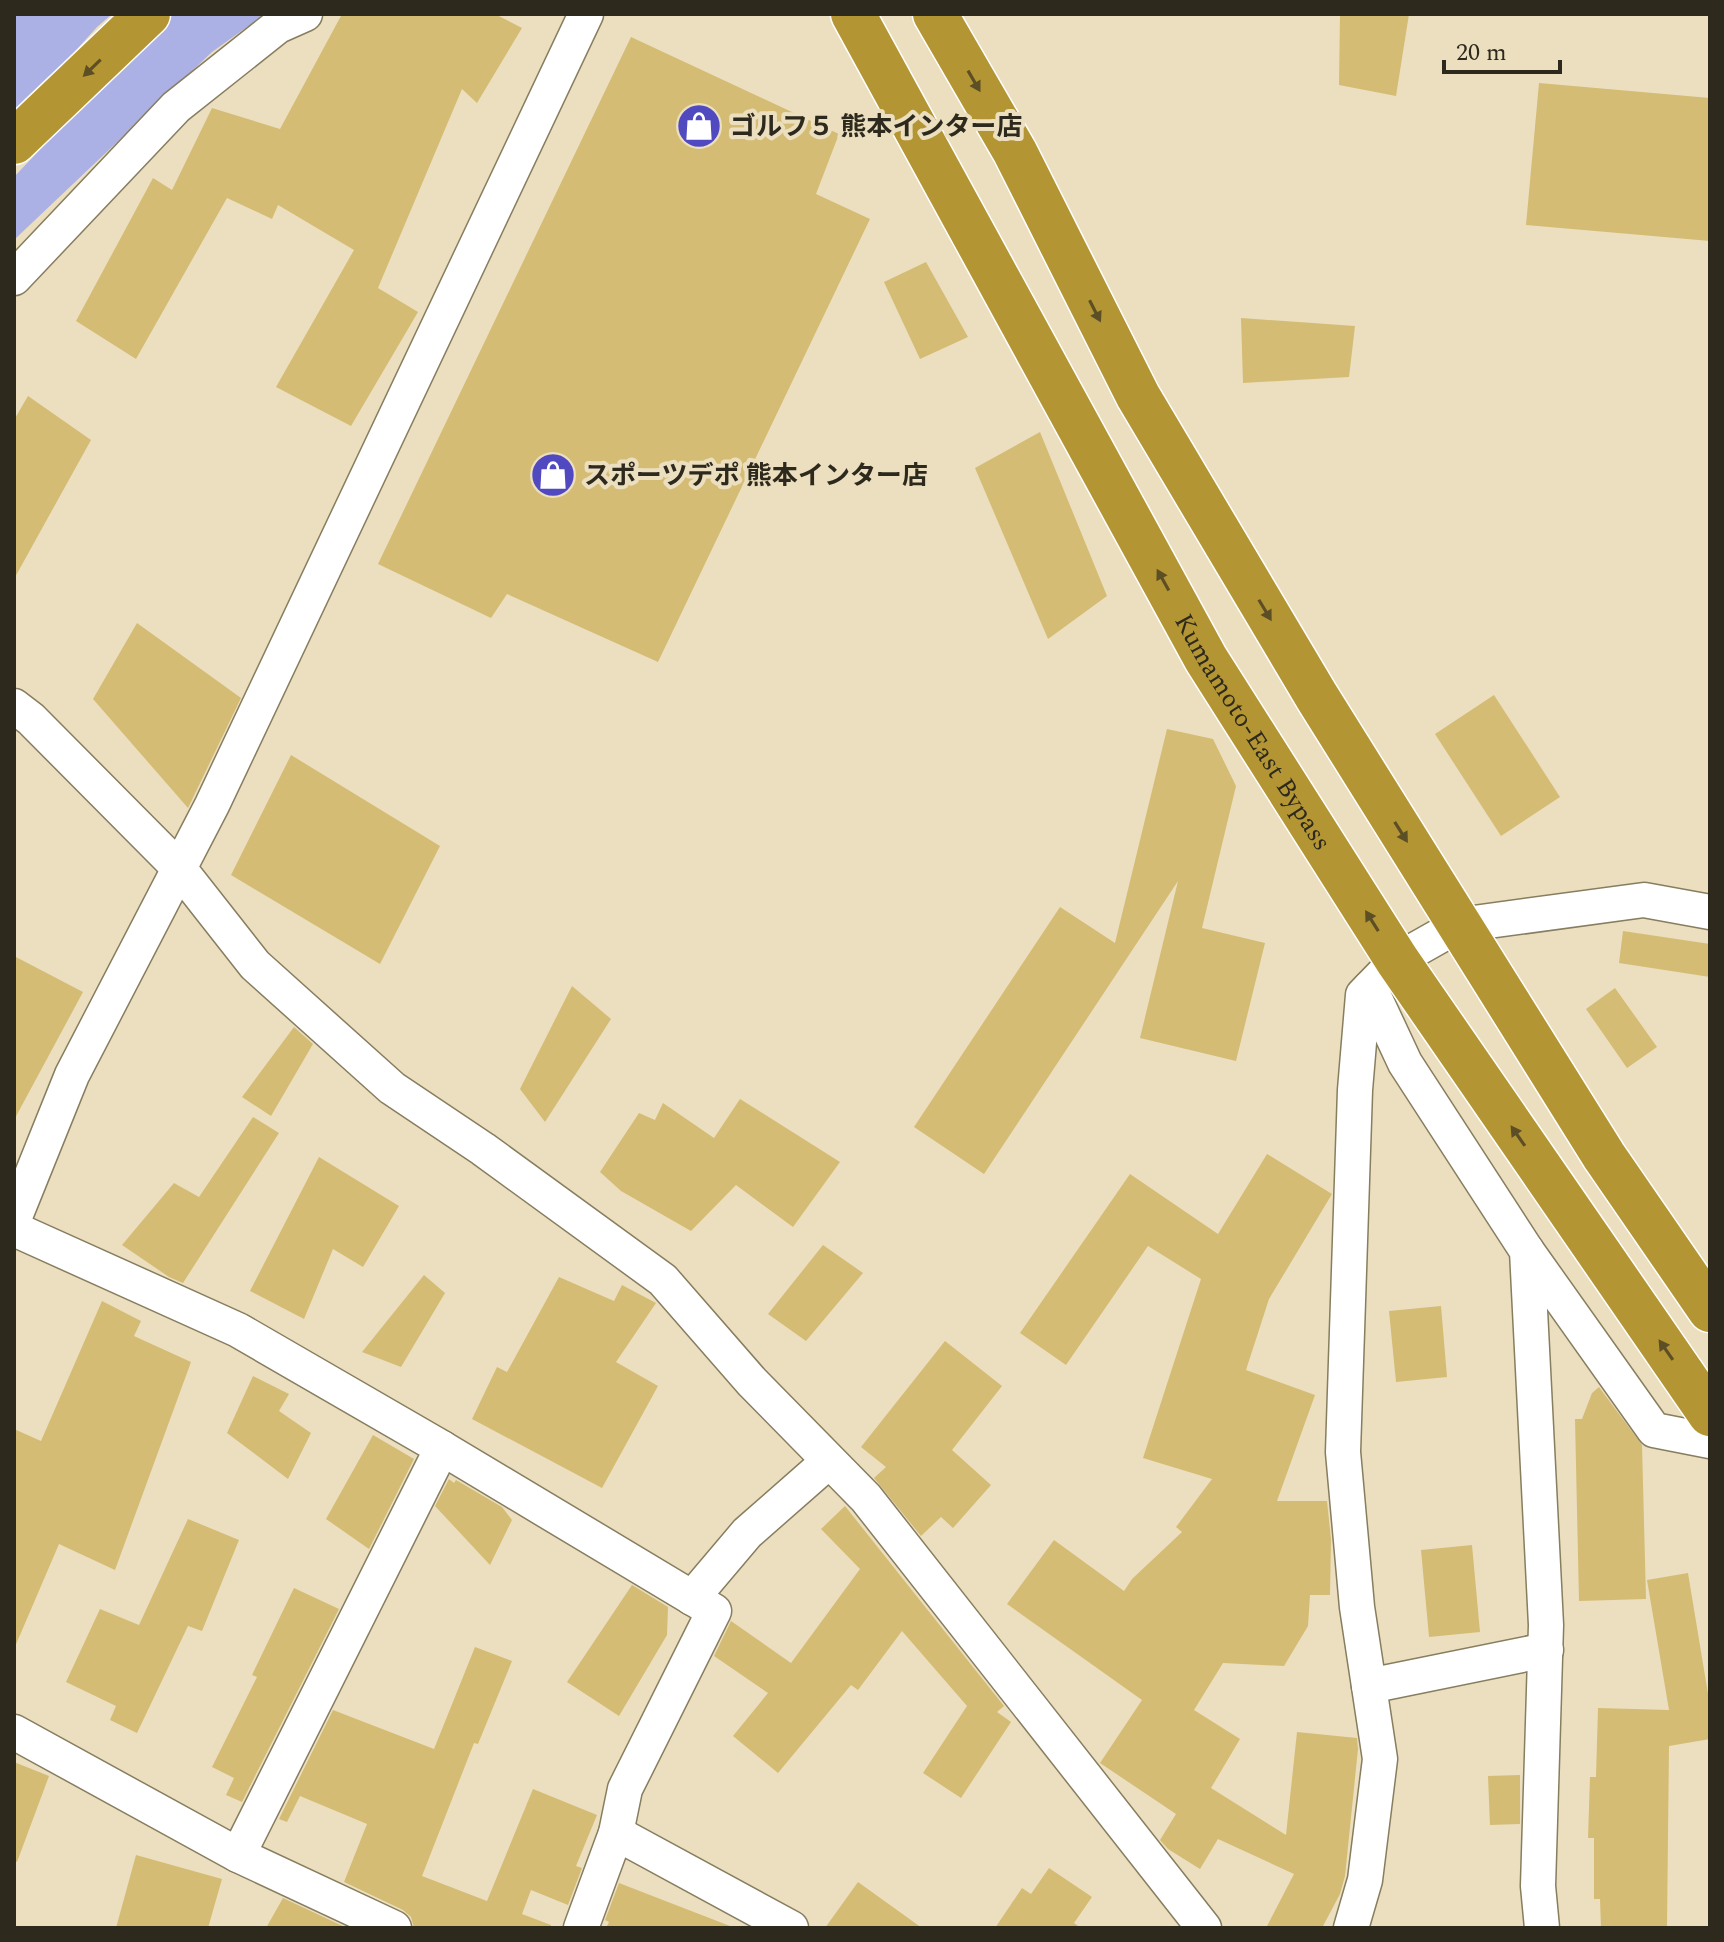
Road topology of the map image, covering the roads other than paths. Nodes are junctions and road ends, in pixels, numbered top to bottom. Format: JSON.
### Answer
{"nodes":[{"id":1,"x":148,"y":14,"type":"edge"},
{"id":2,"x":305,"y":14,"type":"edge"},
{"id":3,"x":586,"y":14,"type":"edge"},
{"id":4,"x":853,"y":14,"type":"edge"},
{"id":5,"x":935,"y":14,"type":"edge"},
{"id":6,"x":14,"y":142,"type":"edge"},
{"id":7,"x":14,"y":278,"type":"edge"},
{"id":8,"x":14,"y":706,"type":"edge"},
{"id":9,"x":178,"y":867,"type":"junction"},
{"id":10,"x":1710,"y":912,"type":"edge"},
{"id":11,"x":1459,"y":925,"type":"junction"},
{"id":12,"x":1383,"y":974,"type":"junction"},
{"id":13,"x":14,"y":1219,"type":"edge"},
{"id":14,"x":14,"y":1229,"type":"edge"},
{"id":15,"x":1527,"y":1251,"type":"junction"},
{"id":16,"x":1710,"y":1310,"type":"edge"},
{"id":17,"x":1710,"y":1414,"type":"edge"},
{"id":18,"x":1710,"y":1441,"type":"edge"},
{"id":19,"x":442,"y":1448,"type":"junction"},
{"id":20,"x":829,"y":1461,"type":"junction"},
{"id":21,"x":692,"y":1598,"type":"junction"},
{"id":22,"x":1546,"y":1650,"type":"junction"},
{"id":23,"x":1369,"y":1686,"type":"junction"},
{"id":24,"x":14,"y":1732,"type":"edge"},
{"id":25,"x":616,"y":1833,"type":"junction"},
{"id":26,"x":238,"y":1855,"type":"junction"},
{"id":27,"x":394,"y":1928,"type":"edge"},
{"id":28,"x":581,"y":1928,"type":"edge"},
{"id":29,"x":791,"y":1928,"type":"edge"},
{"id":30,"x":1204,"y":1928,"type":"edge"},
{"id":31,"x":1351,"y":1928,"type":"edge"},
{"id":32,"x":1542,"y":1928,"type":"edge"}],
"edges":[{"from":1,"to":6,"type":"highway","one_way":true},
{"from":2,"to":7,"type":"street"},
{"from":3,"to":9,"type":"street"},
{"from":12,"to":4,"type":"highway","name":"Kumamoto-East Bypass","one_way":true},
{"from":5,"to":11,"type":"highway","one_way":true},
{"from":8,"to":9,"type":"street"},
{"from":9,"to":13,"type":"street"},
{"from":9,"to":20,"type":"street"},
{"from":10,"to":11,"type":"street"},
{"from":11,"to":12,"type":"street"},
{"from":11,"to":16,"type":"highway"},
{"from":12,"to":15,"type":"street"},
{"from":17,"to":12,"type":"highway","name":"Kumamoto-East Bypass","one_way":true},
{"from":12,"to":23,"type":"street"},
{"from":14,"to":19,"type":"street"},
{"from":15,"to":18,"type":"street"},
{"from":15,"to":22,"type":"street"},
{"from":19,"to":21,"type":"street"},
{"from":19,"to":26,"type":"street"},
{"from":20,"to":21,"type":"street"},
{"from":20,"to":30,"type":"street"},
{"from":21,"to":25,"type":"street"},
{"from":22,"to":23,"type":"street"},
{"from":22,"to":32,"type":"street"},
{"from":23,"to":31,"type":"street"},
{"from":24,"to":26,"type":"street"},
{"from":25,"to":28,"type":"street"},
{"from":25,"to":29,"type":"street"},
{"from":26,"to":27,"type":"street"}]}
